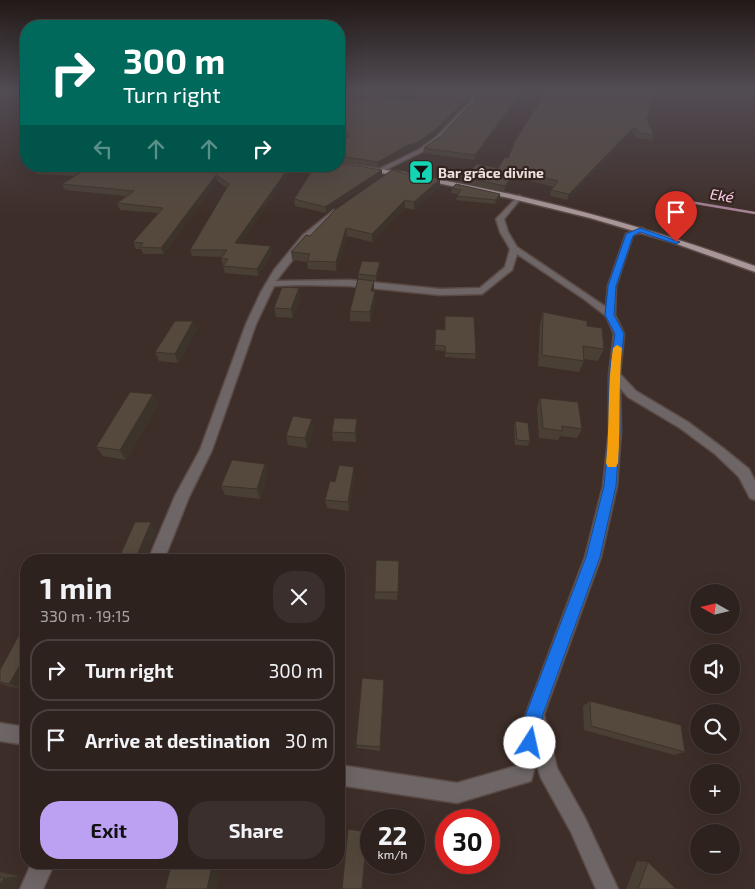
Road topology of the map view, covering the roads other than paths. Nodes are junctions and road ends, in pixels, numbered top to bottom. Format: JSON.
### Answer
{"nodes":[{"id":1,"x":445,"y":131,"type":"edge"},
{"id":2,"x":345,"y":167,"type":"edge"},
{"id":3,"x":392,"y":173,"type":"joint"},
{"id":4,"x":380,"y":176,"type":"junction"},
{"id":5,"x":411,"y":176,"type":"edge"},
{"id":6,"x":420,"y":178,"type":"edge"},
{"id":7,"x":519,"y":197,"type":"junction"},
{"id":8,"x":344,"y":206,"type":"edge"},
{"id":9,"x":640,"y":230,"type":"junction"},
{"id":10,"x":514,"y":249,"type":"junction"},
{"id":11,"x":755,"y":269,"type":"edge"},
{"id":12,"x":271,"y":284,"type":"junction"},
{"id":13,"x":610,"y":315,"type":"junction"},
{"id":14,"x":614,"y":375,"type":"junction"},
{"id":15,"x":755,"y":494,"type":"edge"},
{"id":16,"x":158,"y":554,"type":"edge"},
{"id":17,"x":535,"y":714,"type":"junction"},
{"id":18,"x":0,"y":732,"type":"edge"},
{"id":19,"x":20,"y":735,"type":"edge"},
{"id":20,"x":345,"y":776,"type":"edge"},
{"id":21,"x":41,"y":869,"type":"edge"},
{"id":22,"x":31,"y":889,"type":"edge"},
{"id":23,"x":607,"y":889,"type":"edge"}],
"edges":[{"from":1,"to":4,"type":"street"},
{"from":2,"to":4,"type":"main road"},
{"from":3,"to":4,"type":"street"},
{"from":3,"to":5,"type":"main road"},
{"from":6,"to":7,"type":"main road"},
{"from":7,"to":9,"type":"main road"},
{"from":7,"to":10,"type":"street"},
{"from":8,"to":12,"type":"street"},
{"from":9,"to":11,"type":"main road"},
{"from":9,"to":13,"type":"street"},
{"from":10,"to":12,"type":"street"},
{"from":10,"to":13,"type":"street"},
{"from":12,"to":16,"type":"street"},
{"from":13,"to":14,"type":"street"},
{"from":14,"to":15,"type":"street"},
{"from":14,"to":17,"type":"street"},
{"from":17,"to":20,"type":"street"},
{"from":17,"to":23,"type":"street"},
{"from":18,"to":19,"type":"street"},
{"from":21,"to":22,"type":"street"}]}
